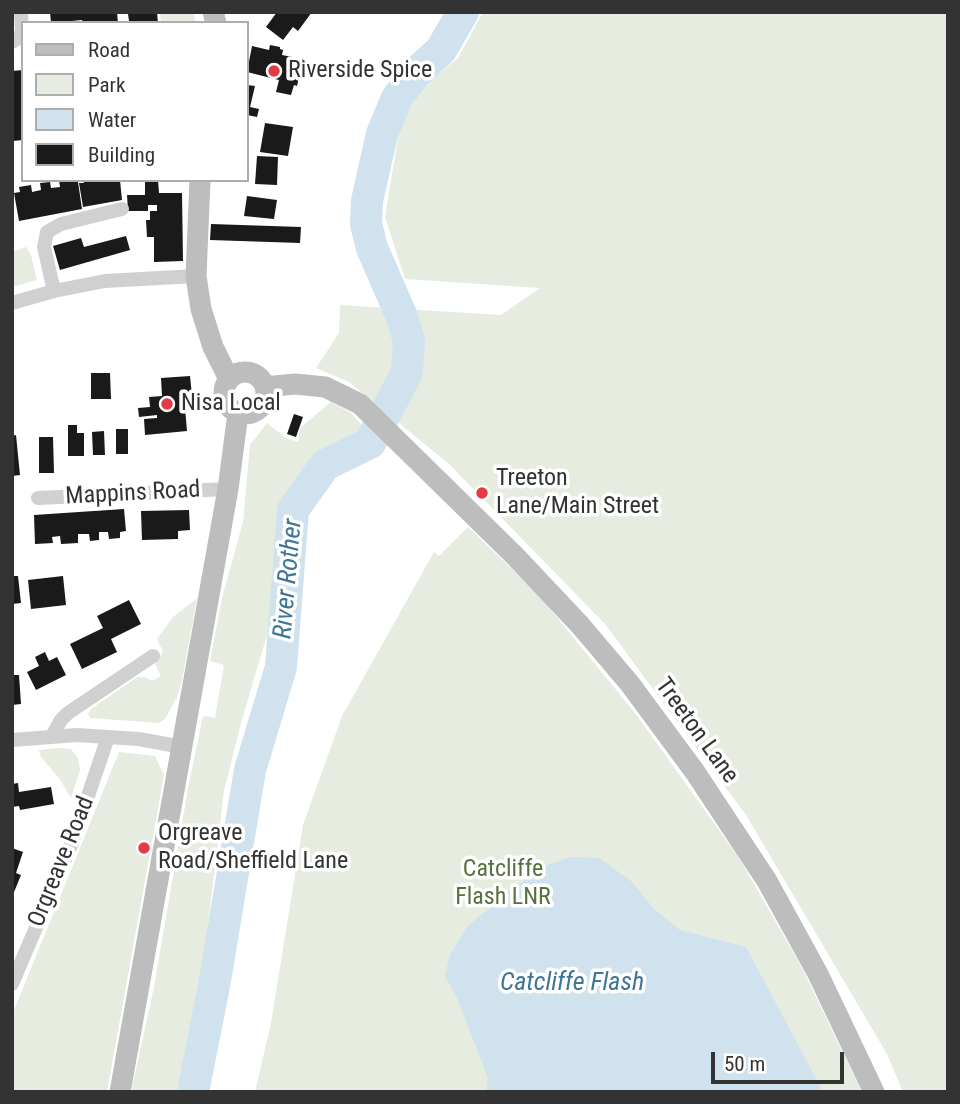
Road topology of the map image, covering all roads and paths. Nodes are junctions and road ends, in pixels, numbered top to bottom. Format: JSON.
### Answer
{"nodes":[{"id":1,"x":200,"y":182,"type":"edge"},
{"id":2,"x":122,"y":209,"type":"dead end"},
{"id":3,"x":196,"y":276,"type":"junction"},
{"id":4,"x":54,"y":291,"type":"junction"},
{"id":5,"x":12,"y":303,"type":"edge"},
{"id":6,"x":229,"y":379,"type":"junction"},
{"id":7,"x":264,"y":387,"type":"junction"},
{"id":8,"x":239,"y":413,"type":"junction"},
{"id":9,"x":228,"y":489,"type":"junction"},
{"id":10,"x":38,"y":498,"type":"dead end"},
{"id":11,"x":153,"y":656,"type":"dead end"},
{"id":12,"x":52,"y":736,"type":"junction"},
{"id":13,"x":108,"y":737,"type":"junction"},
{"id":14,"x":12,"y":740,"type":"edge"},
{"id":15,"x":182,"y":747,"type":"junction"},
{"id":16,"x":12,"y":984,"type":"edge"},
{"id":17,"x":120,"y":1092,"type":"edge"},
{"id":18,"x":874,"y":1092,"type":"edge"}],
"edges":[{"from":1,"to":3,"type":"main road"},
{"from":2,"to":4,"type":"street"},
{"from":3,"to":4,"type":"street"},
{"from":3,"to":6,"type":"main road"},
{"from":4,"to":5,"type":"street"},
{"from":6,"to":7,"type":"main road"},
{"from":6,"to":8,"type":"main road"},
{"from":7,"to":8,"type":"main road"},
{"from":7,"to":18,"type":"main road","name":"Treeton Lane"},
{"from":8,"to":9,"type":"main road"},
{"from":9,"to":10,"type":"street","name":"Mappins Road"},
{"from":9,"to":15,"type":"main road"},
{"from":11,"to":12,"type":"street"},
{"from":12,"to":13,"type":"street"},
{"from":12,"to":14,"type":"street"},
{"from":13,"to":15,"type":"street"},
{"from":13,"to":16,"type":"street","name":"Orgreave Road"},
{"from":15,"to":17,"type":"main road"}]}
